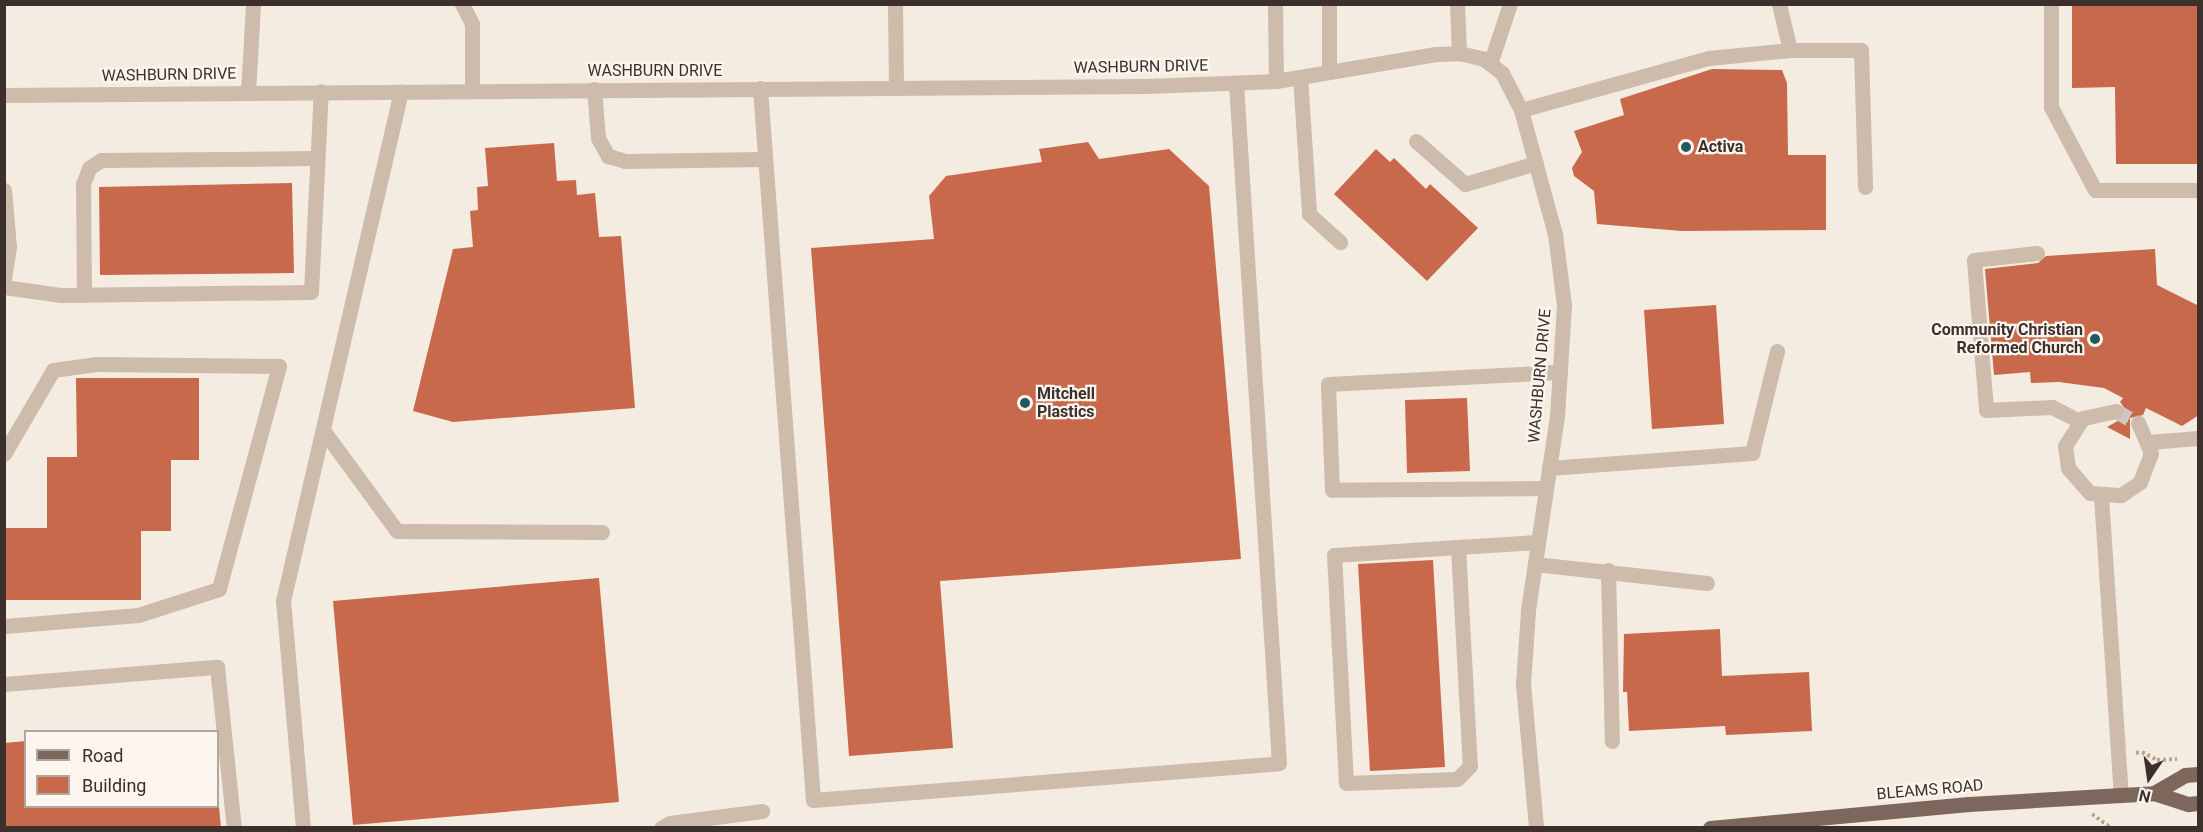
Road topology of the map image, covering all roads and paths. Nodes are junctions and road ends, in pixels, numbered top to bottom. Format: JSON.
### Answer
{"nodes":[{"id":1,"x":253,"y":4,"type":"edge"},
{"id":2,"x":462,"y":4,"type":"edge"},
{"id":3,"x":895,"y":4,"type":"edge"},
{"id":4,"x":1275,"y":4,"type":"edge"},
{"id":5,"x":1329,"y":4,"type":"edge"},
{"id":6,"x":1457,"y":4,"type":"edge"},
{"id":7,"x":1510,"y":4,"type":"edge"},
{"id":8,"x":1779,"y":4,"type":"edge"},
{"id":9,"x":2050,"y":4,"type":"edge"},
{"id":10,"x":1790,"y":50,"type":"junction"},
{"id":11,"x":1459,"y":53,"type":"junction"},
{"id":12,"x":1490,"y":64,"type":"junction"},
{"id":13,"x":1329,"y":72,"type":"junction"},
{"id":14,"x":1300,"y":77,"type":"junction"},
{"id":15,"x":1276,"y":81,"type":"junction"},
{"id":16,"x":1236,"y":83,"type":"junction"},
{"id":17,"x":896,"y":87,"type":"junction"},
{"id":18,"x":760,"y":88,"type":"junction"},
{"id":19,"x":594,"y":89,"type":"junction"},
{"id":20,"x":472,"y":90,"type":"junction"},
{"id":21,"x":321,"y":91,"type":"junction"},
{"id":22,"x":401,"y":91,"type":"junction"},
{"id":23,"x":248,"y":92,"type":"junction"},
{"id":24,"x":4,"y":95,"type":"edge"},
{"id":25,"x":1521,"y":110,"type":"junction"},
{"id":26,"x":1416,"y":141,"type":"dead end"},
{"id":27,"x":318,"y":158,"type":"junction"},
{"id":28,"x":764,"y":159,"type":"junction"},
{"id":29,"x":1536,"y":163,"type":"junction"},
{"id":30,"x":1865,"y":187,"type":"dead end"},
{"id":31,"x":4,"y":190,"type":"edge"},
{"id":32,"x":2199,"y":190,"type":"edge"},
{"id":33,"x":1340,"y":242,"type":"dead end"},
{"id":34,"x":2037,"y":253,"type":"dead end"},
{"id":35,"x":4,"y":280,"type":"edge"},
{"id":36,"x":4,"y":287,"type":"edge"},
{"id":37,"x":84,"y":295,"type":"junction"},
{"id":38,"x":1777,"y":351,"type":"dead end"},
{"id":39,"x":1560,"y":372,"type":"junction"},
{"id":40,"x":2116,"y":411,"type":"tunnel mouth"},
{"id":41,"x":2080,"y":421,"type":"junction"},
{"id":42,"x":2139,"y":423,"type":"tunnel mouth"},
{"id":43,"x":323,"y":430,"type":"junction"},
{"id":44,"x":2199,"y":438,"type":"edge"},
{"id":45,"x":2150,"y":442,"type":"junction"},
{"id":46,"x":4,"y":454,"type":"edge"},
{"id":47,"x":1550,"y":468,"type":"junction"},
{"id":48,"x":1546,"y":488,"type":"junction"},
{"id":49,"x":2101,"y":496,"type":"junction"},
{"id":50,"x":602,"y":532,"type":"dead end"},
{"id":51,"x":1538,"y":542,"type":"junction"},
{"id":52,"x":1458,"y":547,"type":"junction"},
{"id":53,"x":1535,"y":564,"type":"junction"},
{"id":54,"x":1608,"y":570,"type":"junction"},
{"id":55,"x":1707,"y":583,"type":"dead end"},
{"id":56,"x":4,"y":626,"type":"edge"},
{"id":57,"x":4,"y":684,"type":"edge"},
{"id":58,"x":1612,"y":741,"type":"dead end"},
{"id":59,"x":2119,"y":756,"type":"junction"},
{"id":60,"x":2185,"y":758,"type":"dead end"},
{"id":61,"x":2199,"y":774,"type":"edge"},
{"id":62,"x":2154,"y":793,"type":"junction"},
{"id":63,"x":2121,"y":795,"type":"junction"},
{"id":64,"x":2199,"y":803,"type":"edge"},
{"id":65,"x":762,"y":811,"type":"dead end"},
{"id":66,"x":234,"y":828,"type":"edge"},
{"id":67,"x":303,"y":828,"type":"edge"},
{"id":68,"x":662,"y":828,"type":"edge"},
{"id":69,"x":1536,"y":828,"type":"edge"},
{"id":70,"x":1710,"y":828,"type":"edge"}],
"edges":[{"from":1,"to":23,"type":"street"},
{"from":2,"to":20,"type":"street"},
{"from":3,"to":17,"type":"street"},
{"from":4,"to":15,"type":"street"},
{"from":5,"to":13,"type":"street"},
{"from":6,"to":11,"type":"street"},
{"from":7,"to":12,"type":"street"},
{"from":8,"to":10,"type":"street"},
{"from":9,"to":32,"type":"street"},
{"from":10,"to":25,"type":"street"},
{"from":10,"to":30,"type":"street"},
{"from":11,"to":12,"type":"street","name":"WASHBURN DRIVE"},
{"from":11,"to":13,"type":"street","name":"WASHBURN DRIVE"},
{"from":12,"to":25,"type":"street","name":"WASHBURN DRIVE"},
{"from":13,"to":14,"type":"street","name":"WASHBURN DRIVE"},
{"from":14,"to":15,"type":"street","name":"WASHBURN DRIVE"},
{"from":14,"to":33,"type":"street"},
{"from":15,"to":16,"type":"street","name":"WASHBURN DRIVE"},
{"from":16,"to":17,"type":"street","name":"WASHBURN DRIVE"},
{"from":16,"to":28,"type":"street"},
{"from":17,"to":18,"type":"street","name":"WASHBURN DRIVE"},
{"from":18,"to":19,"type":"street","name":"WASHBURN DRIVE"},
{"from":18,"to":28,"type":"street"},
{"from":19,"to":20,"type":"street","name":"WASHBURN DRIVE"},
{"from":19,"to":28,"type":"street"},
{"from":20,"to":22,"type":"street","name":"WASHBURN DRIVE"},
{"from":21,"to":22,"type":"street","name":"WASHBURN DRIVE"},
{"from":21,"to":23,"type":"street","name":"WASHBURN DRIVE"},
{"from":21,"to":27,"type":"street"},
{"from":22,"to":43,"type":"street"},
{"from":23,"to":24,"type":"street","name":"WASHBURN DRIVE"},
{"from":25,"to":29,"type":"street","name":"WASHBURN DRIVE"},
{"from":26,"to":29,"type":"street"},
{"from":27,"to":37,"type":"street"},
{"from":27,"to":37,"type":"street"},
{"from":29,"to":39,"type":"street","name":"WASHBURN DRIVE"},
{"from":31,"to":35,"type":"street"},
{"from":34,"to":41,"type":"street"},
{"from":36,"to":37,"type":"street"},
{"from":38,"to":47,"type":"street"},
{"from":39,"to":47,"type":"street","name":"WASHBURN DRIVE"},
{"from":39,"to":48,"type":"street"},
{"from":40,"to":41,"type":"street"},
{"from":41,"to":49,"type":"street"},
{"from":42,"to":45,"type":"street"},
{"from":43,"to":50,"type":"street"},
{"from":43,"to":67,"type":"street"},
{"from":44,"to":45,"type":"street"},
{"from":45,"to":49,"type":"street"},
{"from":46,"to":56,"type":"street"},
{"from":47,"to":48,"type":"street","name":"WASHBURN DRIVE"},
{"from":48,"to":51,"type":"street","name":"WASHBURN DRIVE"},
{"from":49,"to":59,"type":"street"},
{"from":51,"to":52,"type":"street"},
{"from":51,"to":53,"type":"street","name":"WASHBURN DRIVE"},
{"from":52,"to":52,"type":"street"},
{"from":53,"to":54,"type":"street"},
{"from":53,"to":69,"type":"street","name":"WASHBURN DRIVE"},
{"from":54,"to":55,"type":"street"},
{"from":54,"to":58,"type":"street"},
{"from":57,"to":66,"type":"street"},
{"from":59,"to":60,"type":"path"},
{"from":59,"to":63,"type":"street"},
{"from":61,"to":62,"type":"main road","name":"BLEAMS ROAD"},
{"from":62,"to":63,"type":"main road","name":"BLEAMS ROAD"},
{"from":62,"to":64,"type":"main road","name":"BLEAMS ROAD"},
{"from":63,"to":70,"type":"main road","name":"BLEAMS ROAD"},
{"from":65,"to":68,"type":"street"}]}
